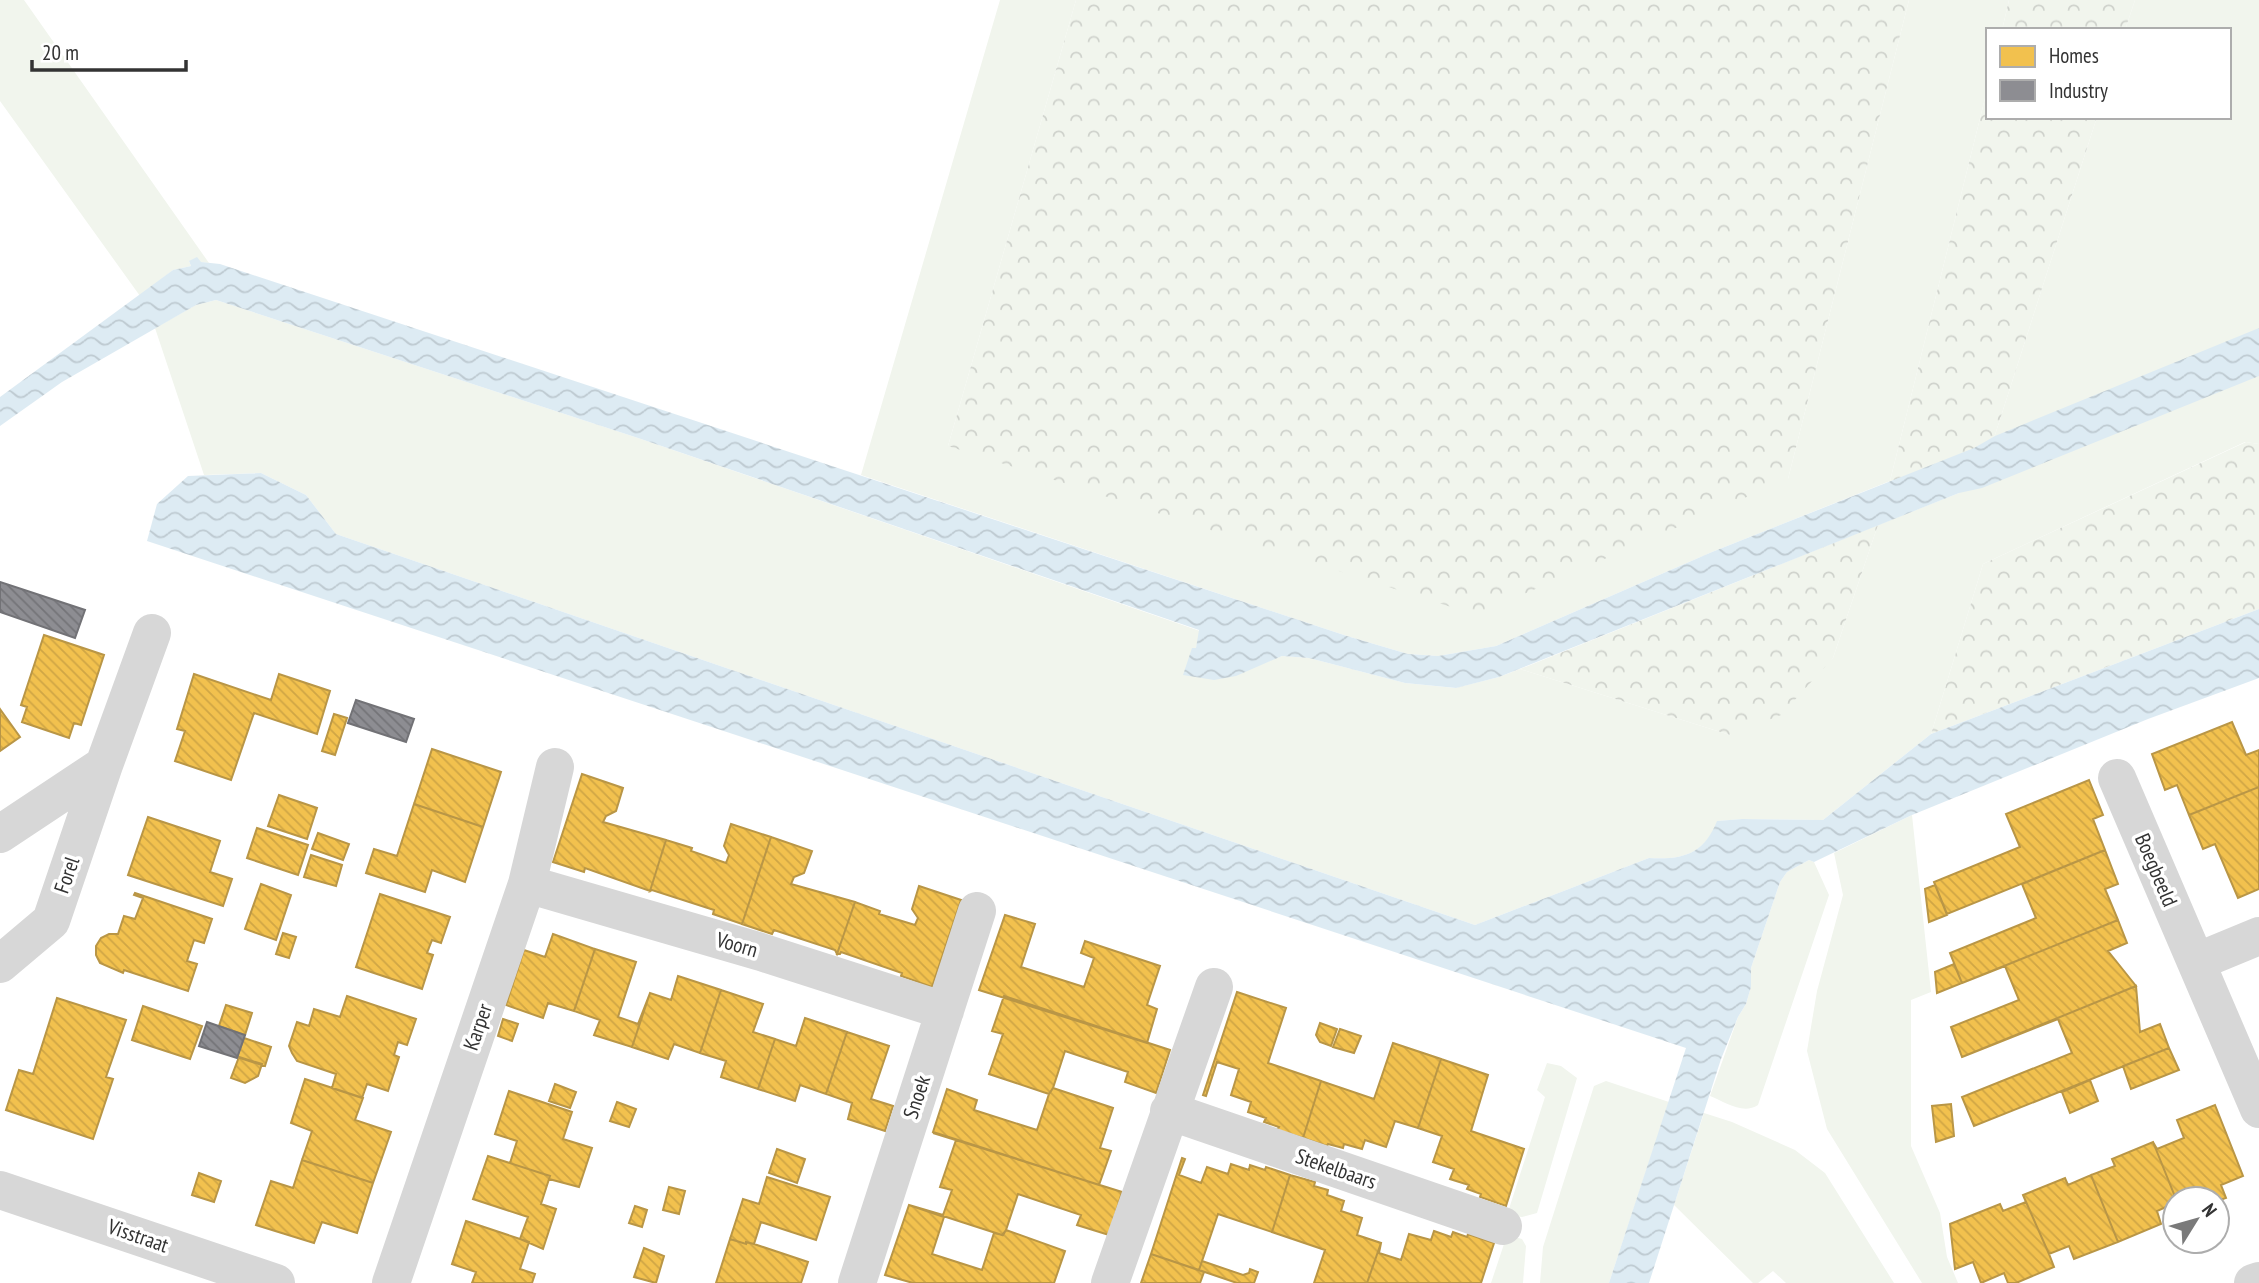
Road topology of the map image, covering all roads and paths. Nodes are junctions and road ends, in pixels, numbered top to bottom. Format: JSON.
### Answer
{"nodes":[{"id":1,"x":152,"y":633,"type":"dead end"},
{"id":2,"x":104,"y":765,"type":"junction"},
{"id":3,"x":555,"y":767,"type":"dead end"},
{"id":4,"x":2117,"y":778,"type":"dead end"},
{"id":5,"x":0,"y":834,"type":"edge"},
{"id":6,"x":527,"y":884,"type":"junction"},
{"id":7,"x":977,"y":911,"type":"dead end"},
{"id":8,"x":2259,"y":936,"type":"edge"},
{"id":9,"x":2196,"y":962,"type":"junction"},
{"id":10,"x":0,"y":964,"type":"edge"},
{"id":11,"x":1214,"y":987,"type":"dead end"},
{"id":12,"x":945,"y":1011,"type":"junction"},
{"id":13,"x":2259,"y":1109,"type":"edge"},
{"id":14,"x":1169,"y":1111,"type":"junction"},
{"id":15,"x":0,"y":1189,"type":"edge"},
{"id":16,"x":1503,"y":1226,"type":"dead end"},
{"id":17,"x":2259,"y":1281,"type":"edge"},
{"id":18,"x":276,"y":1283,"type":"edge"},
{"id":19,"x":391,"y":1283,"type":"edge"},
{"id":20,"x":857,"y":1283,"type":"edge"},
{"id":21,"x":1110,"y":1283,"type":"edge"},
{"id":22,"x":2253,"y":1283,"type":"edge"}],
"edges":[{"from":1,"to":2,"type":"street","name":"Forel"},
{"from":2,"to":5,"type":"street"},
{"from":2,"to":10,"type":"street","name":"Forel"},
{"from":3,"to":6,"type":"street","name":"Karper"},
{"from":4,"to":9,"type":"street","name":"Boegbeeld"},
{"from":6,"to":12,"type":"street","name":"Voorn"},
{"from":6,"to":19,"type":"street","name":"Karper"},
{"from":7,"to":12,"type":"street","name":"Snoek"},
{"from":8,"to":9,"type":"street"},
{"from":9,"to":13,"type":"street","name":"Boegbeeld"},
{"from":11,"to":14,"type":"street"},
{"from":12,"to":20,"type":"street","name":"Snoek"},
{"from":14,"to":16,"type":"street","name":"Stekelbaars"},
{"from":14,"to":21,"type":"street"},
{"from":15,"to":18,"type":"street","name":"Visstraat"},
{"from":17,"to":22,"type":"street"}]}
